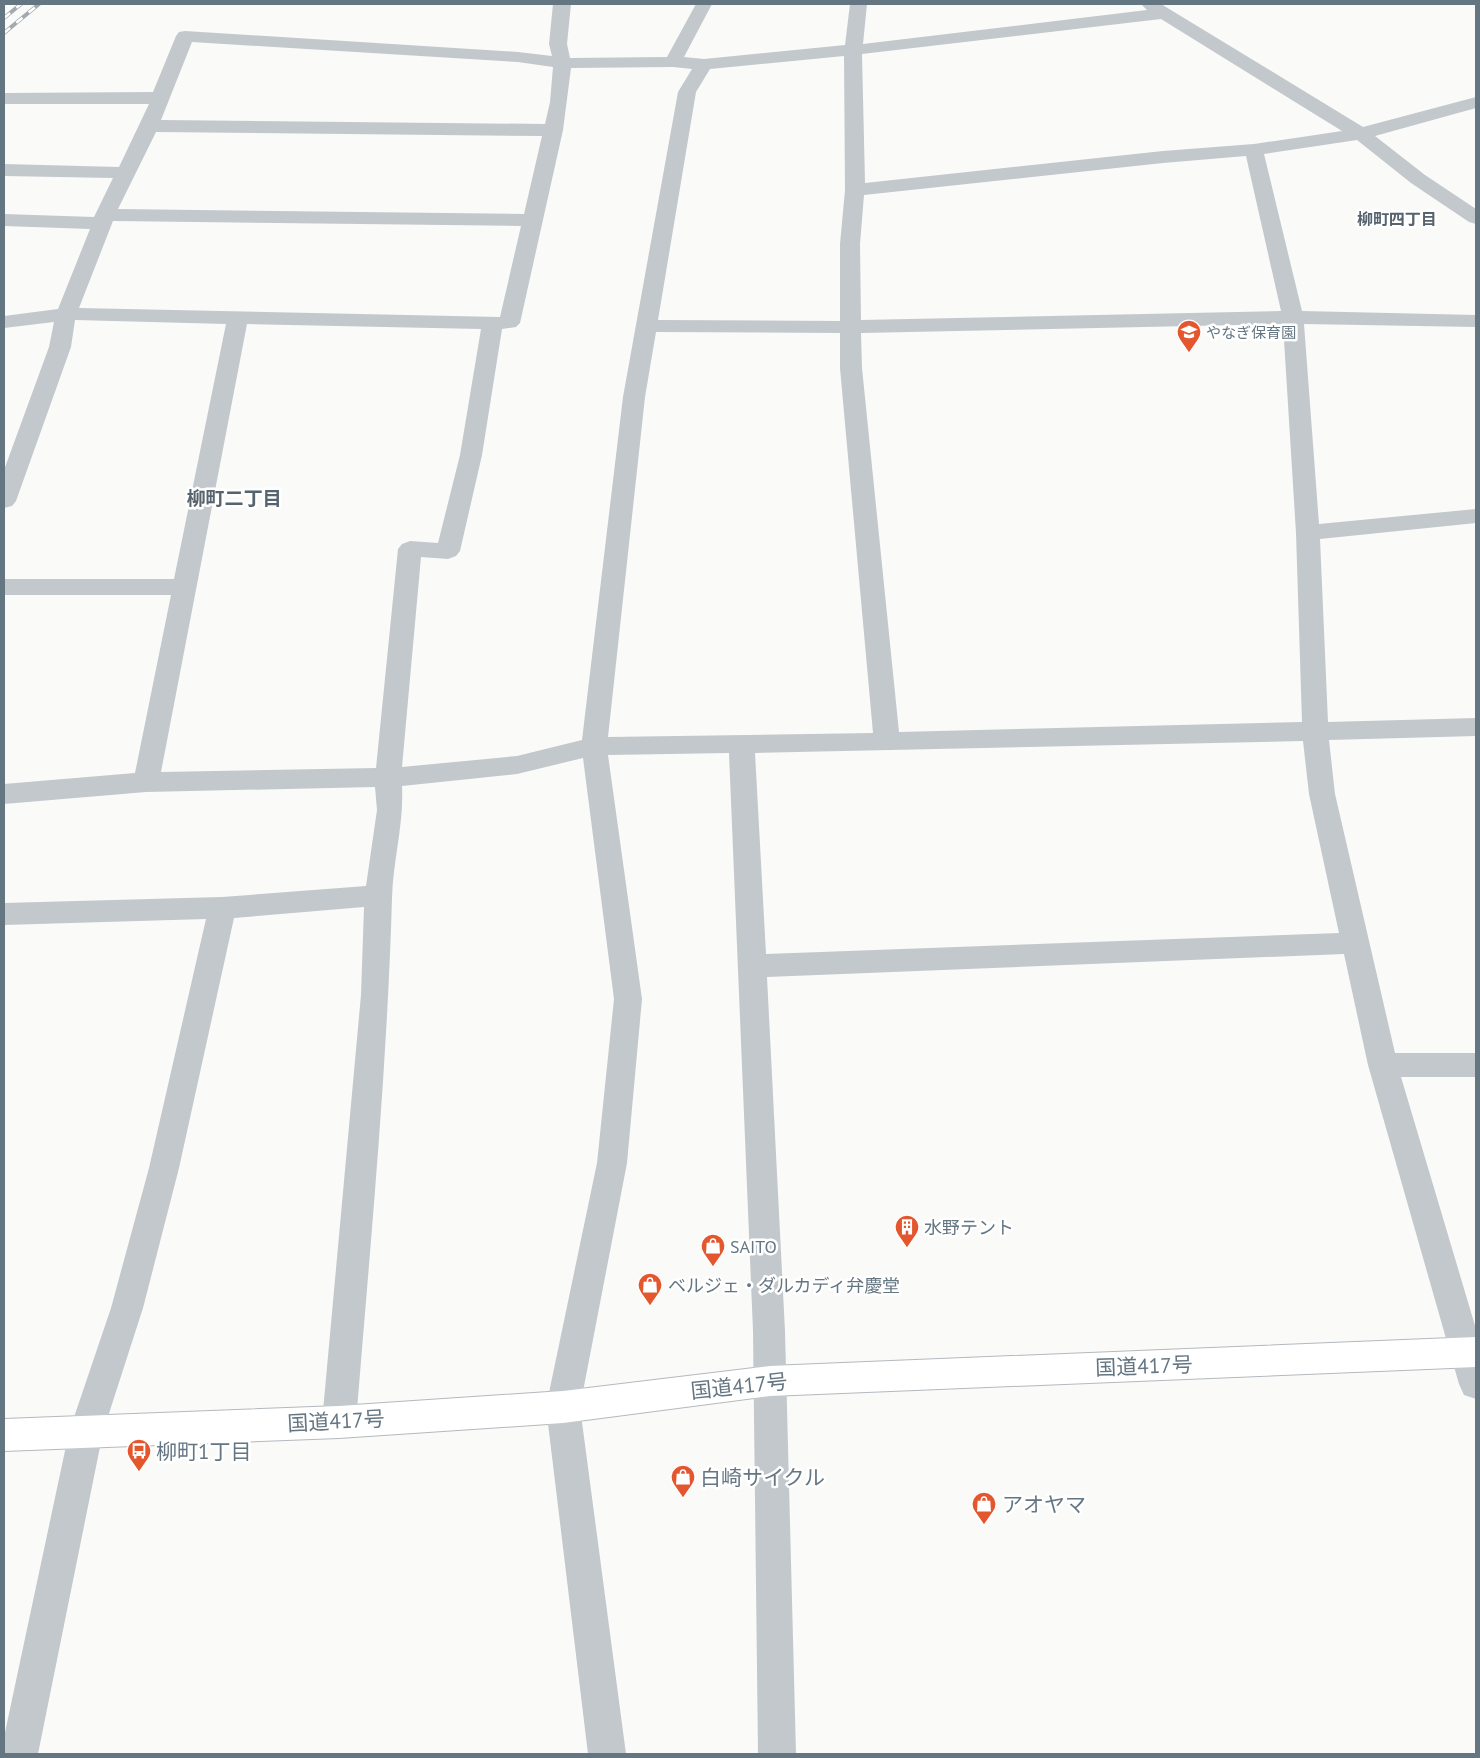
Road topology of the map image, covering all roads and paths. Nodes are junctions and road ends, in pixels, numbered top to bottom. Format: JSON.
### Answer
{"nodes":[{"id":1,"x":562,"y":4,"type":"edge"},
{"id":2,"x":704,"y":4,"type":"edge"},
{"id":3,"x":858,"y":4,"type":"edge"},
{"id":4,"x":1157,"y":9,"type":"edge"},
{"id":5,"x":853,"y":50,"type":"junction"},
{"id":6,"x":562,"y":62,"type":"junction"},
{"id":7,"x":673,"y":62,"type":"junction"},
{"id":8,"x":704,"y":64,"type":"junction"},
{"id":9,"x":4,"y":98,"type":"edge"},
{"id":10,"x":161,"y":98,"type":"junction"},
{"id":11,"x":1476,"y":102,"type":"edge"},
{"id":12,"x":149,"y":126,"type":"junction"},
{"id":13,"x":554,"y":130,"type":"junction"},
{"id":14,"x":1361,"y":134,"type":"junction"},
{"id":15,"x":1254,"y":150,"type":"junction"},
{"id":16,"x":4,"y":170,"type":"edge"},
{"id":17,"x":126,"y":172,"type":"junction"},
{"id":18,"x":855,"y":190,"type":"junction"},
{"id":19,"x":1476,"y":218,"type":"edge"},
{"id":20,"x":103,"y":219,"type":"junction"},
{"id":21,"x":4,"y":220,"type":"edge"},
{"id":22,"x":532,"y":220,"type":"junction"},
{"id":23,"x":66,"y":314,"type":"junction"},
{"id":24,"x":1292,"y":317,"type":"junction"},
{"id":25,"x":238,"y":318,"type":"junction"},
{"id":26,"x":1476,"y":321,"type":"edge"},
{"id":27,"x":4,"y":322,"type":"edge"},
{"id":28,"x":492,"y":324,"type":"junction"},
{"id":29,"x":647,"y":326,"type":"junction"},
{"id":30,"x":849,"y":327,"type":"junction"},
{"id":31,"x":4,"y":501,"type":"edge"},
{"id":32,"x":1476,"y":516,"type":"edge"},
{"id":33,"x":1308,"y":533,"type":"junction"},
{"id":34,"x":4,"y":588,"type":"edge"},
{"id":35,"x":183,"y":588,"type":"junction"},
{"id":36,"x":1476,"y":727,"type":"edge"},
{"id":37,"x":1315,"y":730,"type":"junction"},
{"id":38,"x":886,"y":742,"type":"junction"},
{"id":39,"x":742,"y":744,"type":"junction"},
{"id":40,"x":594,"y":746,"type":"junction"},
{"id":41,"x":388,"y":777,"type":"junction"},
{"id":42,"x":146,"y":782,"type":"junction"},
{"id":43,"x":4,"y":794,"type":"edge"},
{"id":44,"x":378,"y":895,"type":"junction"},
{"id":45,"x":222,"y":908,"type":"junction"},
{"id":46,"x":4,"y":914,"type":"edge"},
{"id":47,"x":1356,"y":943,"type":"junction"},
{"id":48,"x":753,"y":966,"type":"junction"},
{"id":49,"x":1384,"y":1065,"type":"junction"},
{"id":50,"x":1476,"y":1065,"type":"edge"},
{"id":51,"x":1472,"y":1352,"type":"edge"},
{"id":52,"x":770,"y":1381,"type":"junction"},
{"id":53,"x":1476,"y":1384,"type":"edge"},
{"id":54,"x":563,"y":1407,"type":"junction"},
{"id":55,"x":339,"y":1422,"type":"junction"},
{"id":56,"x":86,"y":1432,"type":"junction"},
{"id":57,"x":4,"y":1435,"type":"edge"},
{"id":58,"x":19,"y":1754,"type":"edge"},
{"id":59,"x":607,"y":1754,"type":"edge"},
{"id":60,"x":777,"y":1754,"type":"edge"}],
"edges":[{"from":1,"to":6,"type":"street"},
{"from":2,"to":7,"type":"street"},
{"from":3,"to":5,"type":"street"},
{"from":4,"to":5,"type":"street"},
{"from":4,"to":14,"type":"street"},
{"from":5,"to":8,"type":"street"},
{"from":5,"to":18,"type":"street"},
{"from":6,"to":7,"type":"street"},
{"from":6,"to":10,"type":"street"},
{"from":6,"to":13,"type":"street"},
{"from":7,"to":8,"type":"street"},
{"from":8,"to":29,"type":"street"},
{"from":9,"to":10,"type":"street"},
{"from":10,"to":12,"type":"street"},
{"from":11,"to":14,"type":"street"},
{"from":12,"to":13,"type":"street"},
{"from":12,"to":17,"type":"street"},
{"from":13,"to":22,"type":"street"},
{"from":14,"to":15,"type":"street"},
{"from":14,"to":19,"type":"street"},
{"from":15,"to":18,"type":"street"},
{"from":15,"to":24,"type":"street"},
{"from":16,"to":17,"type":"street"},
{"from":17,"to":20,"type":"street"},
{"from":18,"to":30,"type":"street"},
{"from":20,"to":21,"type":"street"},
{"from":20,"to":22,"type":"street"},
{"from":20,"to":23,"type":"street"},
{"from":22,"to":28,"type":"street"},
{"from":23,"to":25,"type":"street"},
{"from":23,"to":27,"type":"street"},
{"from":23,"to":31,"type":"street"},
{"from":24,"to":26,"type":"street"},
{"from":24,"to":30,"type":"street"},
{"from":24,"to":33,"type":"street"},
{"from":25,"to":28,"type":"street"},
{"from":25,"to":35,"type":"street"},
{"from":28,"to":41,"type":"street"},
{"from":29,"to":30,"type":"street"},
{"from":29,"to":40,"type":"street"},
{"from":30,"to":38,"type":"street"},
{"from":32,"to":33,"type":"street"},
{"from":33,"to":37,"type":"street"},
{"from":34,"to":35,"type":"street"},
{"from":35,"to":42,"type":"street"},
{"from":36,"to":37,"type":"street"},
{"from":37,"to":38,"type":"street"},
{"from":37,"to":47,"type":"street"},
{"from":38,"to":39,"type":"street"},
{"from":39,"to":40,"type":"street"},
{"from":39,"to":48,"type":"street"},
{"from":40,"to":41,"type":"street"},
{"from":40,"to":54,"type":"street"},
{"from":41,"to":42,"type":"street"},
{"from":41,"to":44,"type":"street"},
{"from":42,"to":43,"type":"street"},
{"from":44,"to":45,"type":"street"},
{"from":44,"to":55,"type":"street"},
{"from":45,"to":46,"type":"street"},
{"from":45,"to":56,"type":"street"},
{"from":47,"to":48,"type":"street"},
{"from":47,"to":49,"type":"street"},
{"from":48,"to":52,"type":"street"},
{"from":49,"to":50,"type":"street"},
{"from":49,"to":51,"type":"street"},
{"from":51,"to":52,"type":"highway","name":"国道417号"},
{"from":51,"to":53,"type":"street"},
{"from":52,"to":54,"type":"highway","name":"国道417号"},
{"from":52,"to":60,"type":"street"},
{"from":54,"to":55,"type":"highway","name":"国道417号"},
{"from":54,"to":59,"type":"street"},
{"from":55,"to":56,"type":"highway","name":"国道417号"},
{"from":56,"to":57,"type":"highway","name":"国道417号"},
{"from":56,"to":58,"type":"street"}]}
